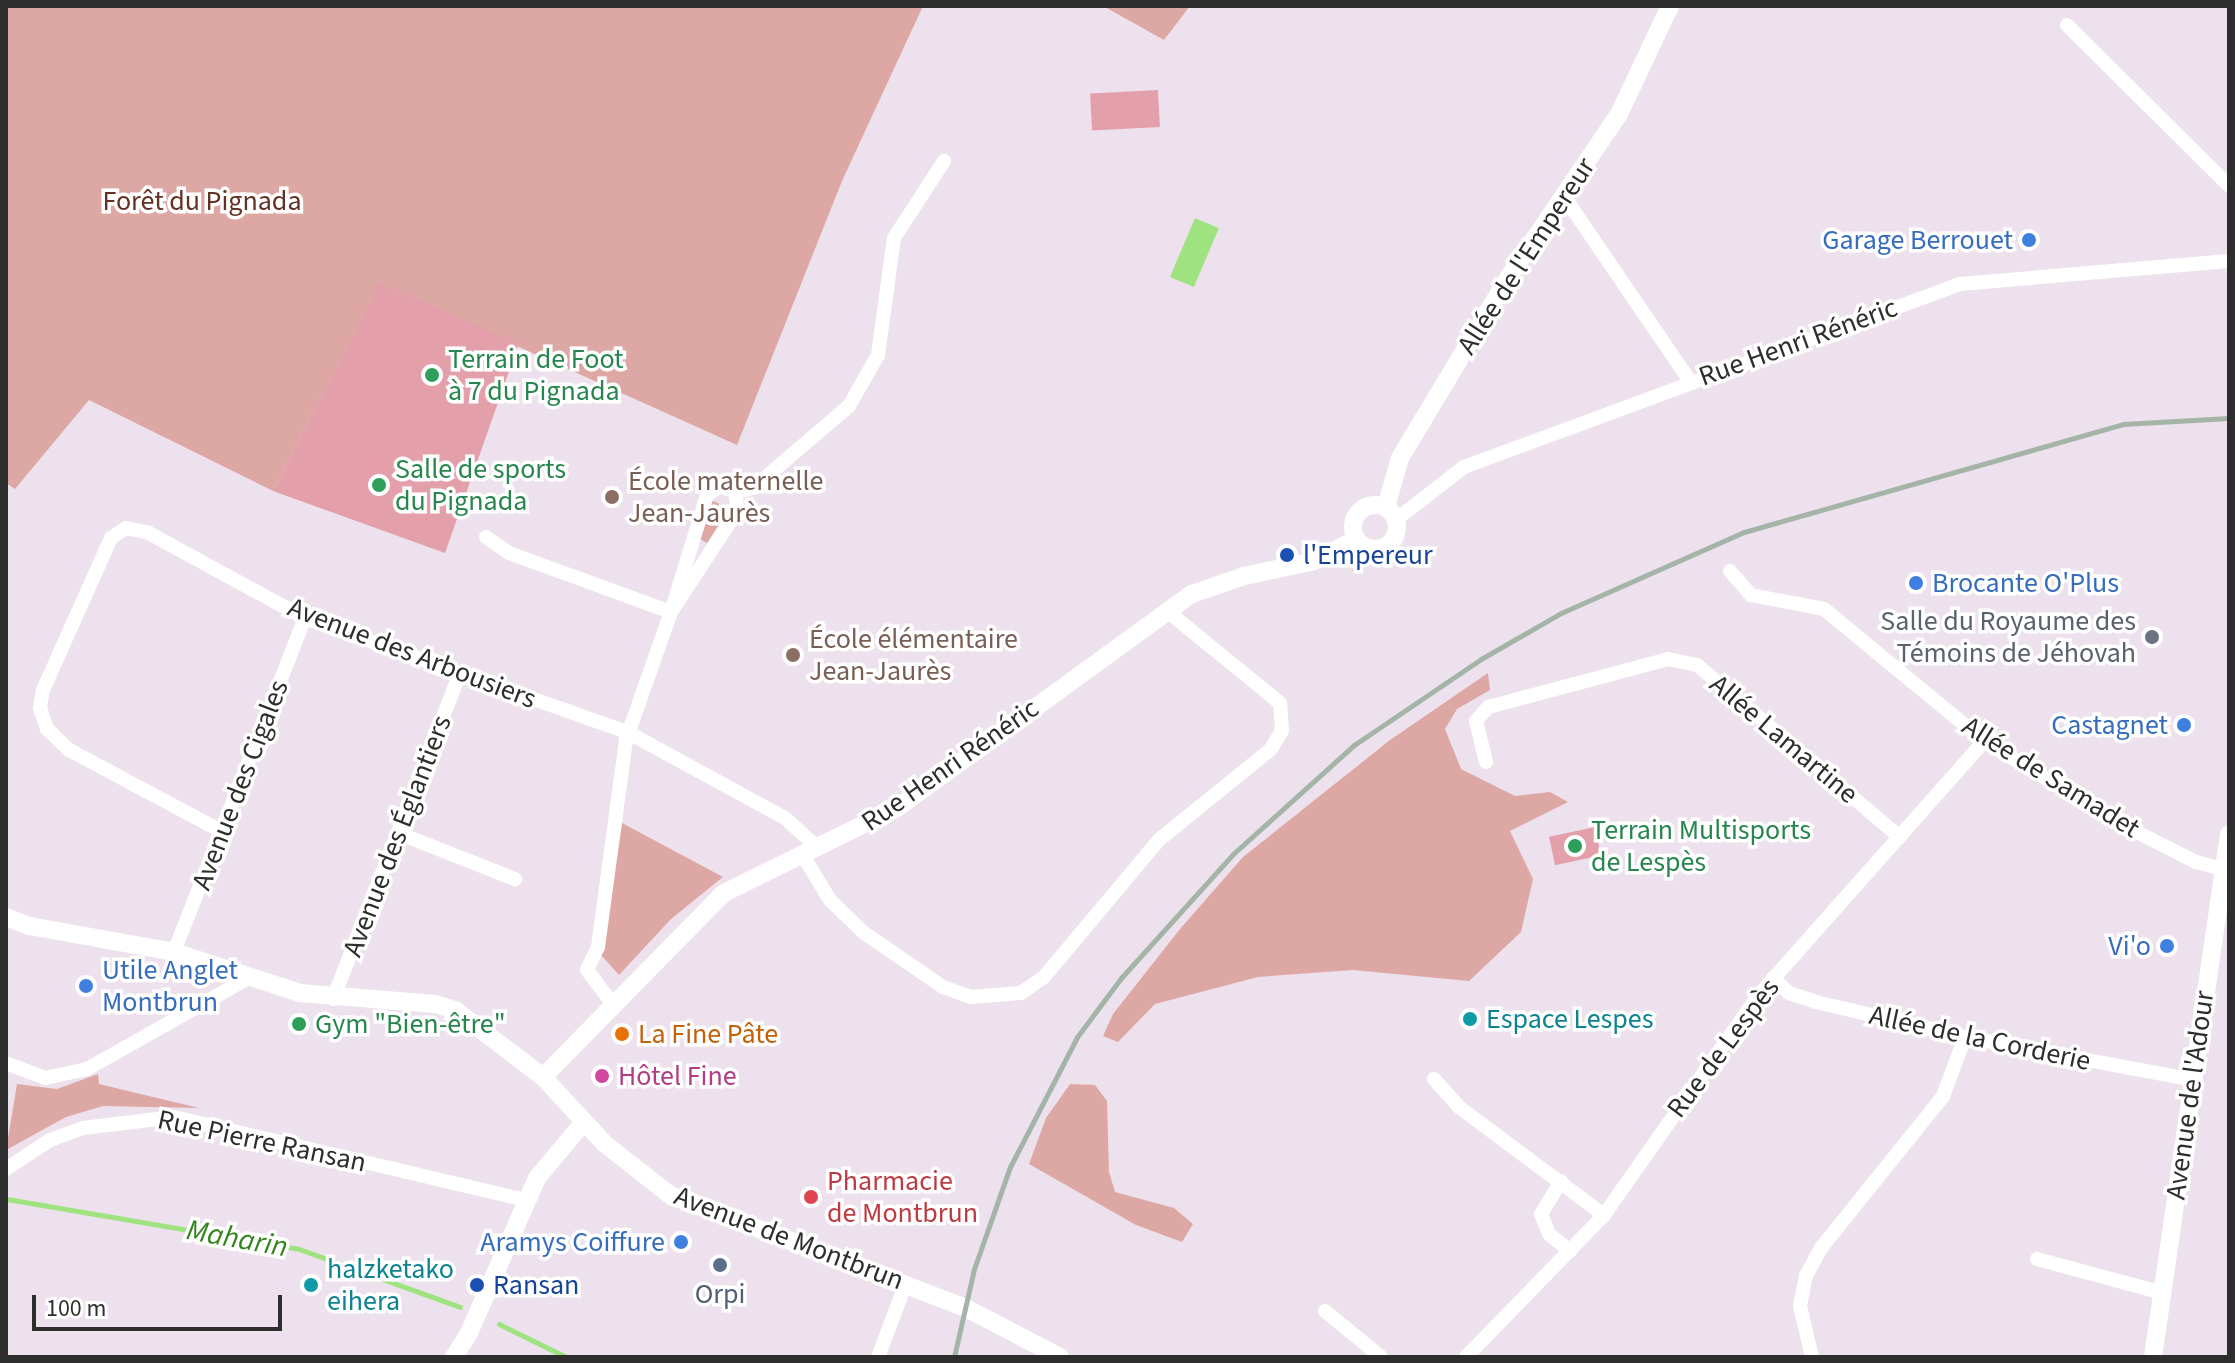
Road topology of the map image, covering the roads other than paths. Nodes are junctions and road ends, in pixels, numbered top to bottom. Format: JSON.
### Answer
{"nodes":[{"id":1,"x":1670,"y":6,"type":"edge"},
{"id":2,"x":2067,"y":25,"type":"dead end"},
{"id":3,"x":944,"y":161,"type":"dead end"},
{"id":4,"x":2229,"y":186,"type":"edge"},
{"id":5,"x":1563,"y":195,"type":"junction"},
{"id":6,"x":2229,"y":261,"type":"edge"},
{"id":7,"x":1689,"y":380,"type":"junction"},
{"id":8,"x":735,"y":492,"type":"junction"},
{"id":9,"x":1391,"y":513,"type":"junction"},
{"id":10,"x":486,"y":537,"type":"dead end"},
{"id":11,"x":1357,"y":539,"type":"junction"},
{"id":12,"x":1730,"y":571,"type":"dead end"},
{"id":13,"x":1167,"y":611,"type":"junction"},
{"id":14,"x":671,"y":612,"type":"junction"},
{"id":15,"x":305,"y":618,"type":"junction"},
{"id":16,"x":460,"y":673,"type":"junction"},
{"id":17,"x":629,"y":733,"type":"junction"},
{"id":18,"x":1984,"y":741,"type":"junction"},
{"id":19,"x":1486,"y":762,"type":"dead end"},
{"id":20,"x":221,"y":831,"type":"junction"},
{"id":21,"x":398,"y":833,"type":"junction"},
{"id":22,"x":2229,"y":834,"type":"edge"},
{"id":23,"x":1900,"y":837,"type":"junction"},
{"id":24,"x":810,"y":851,"type":"junction"},
{"id":25,"x":2223,"y":869,"type":"junction"},
{"id":26,"x":515,"y":879,"type":"dead end"},
{"id":27,"x":6,"y":917,"type":"edge"},
{"id":28,"x":174,"y":952,"type":"junction"},
{"id":29,"x":252,"y":976,"type":"junction"},
{"id":30,"x":1773,"y":978,"type":"junction"},
{"id":31,"x":333,"y":999,"type":"junction"},
{"id":32,"x":612,"y":1003,"type":"junction"},
{"id":33,"x":1965,"y":1037,"type":"junction"},
{"id":34,"x":6,"y":1063,"type":"edge"},
{"id":35,"x":543,"y":1077,"type":"junction"},
{"id":36,"x":1434,"y":1079,"type":"dead end"},
{"id":37,"x":2195,"y":1080,"type":"junction"},
{"id":38,"x":584,"y":1122,"type":"junction"},
{"id":39,"x":6,"y":1169,"type":"edge"},
{"id":40,"x":1561,"y":1181,"type":"junction"},
{"id":41,"x":525,"y":1200,"type":"junction"},
{"id":42,"x":1604,"y":1215,"type":"junction"},
{"id":43,"x":1570,"y":1251,"type":"junction"},
{"id":44,"x":2037,"y":1259,"type":"dead end"},
{"id":45,"x":906,"y":1283,"type":"junction"},
{"id":46,"x":2163,"y":1293,"type":"junction"},
{"id":47,"x":1325,"y":1311,"type":"dead end"},
{"id":48,"x":454,"y":1357,"type":"edge"},
{"id":49,"x":878,"y":1357,"type":"edge"},
{"id":50,"x":1060,"y":1357,"type":"edge"},
{"id":51,"x":1381,"y":1357,"type":"edge"},
{"id":52,"x":1466,"y":1357,"type":"edge"},
{"id":53,"x":1812,"y":1357,"type":"edge"},
{"id":54,"x":2153,"y":1357,"type":"edge"}],
"edges":[{"from":1,"to":5,"type":"street","name":"Allée de l'Empereur"},
{"from":2,"to":4,"type":"street"},
{"from":3,"to":8,"type":"street"},
{"from":5,"to":7,"type":"street"},
{"from":5,"to":9,"type":"street","name":"Allée de l'Empereur"},
{"from":6,"to":7,"type":"street","name":"Rue Henri Rénéric"},
{"from":7,"to":9,"type":"street","name":"Rue Henri Rénéric"},
{"from":8,"to":14,"type":"street"},
{"from":8,"to":14,"type":"street"},
{"from":9,"to":11,"type":"street"},
{"from":9,"to":11,"type":"street"},
{"from":10,"to":14,"type":"street"},
{"from":11,"to":13,"type":"street","name":"Rue Henri Rénéric"},
{"from":12,"to":18,"type":"street","name":"Allée de Samadet"},
{"from":13,"to":24,"type":"street","name":"Rue Henri Rénéric"},
{"from":13,"to":24,"type":"street","name":"Avenue des Arbousiers"},
{"from":14,"to":17,"type":"street"},
{"from":15,"to":16,"type":"street","name":"Avenue des Arbousiers"},
{"from":15,"to":20,"type":"street","name":"Avenue des Cigales"},
{"from":15,"to":20,"type":"street","name":"Avenue des Arbousiers"},
{"from":16,"to":17,"type":"street","name":"Avenue des Arbousiers"},
{"from":16,"to":21,"type":"street","name":"Avenue des Églantiers"},
{"from":17,"to":24,"type":"street","name":"Avenue des Arbousiers"},
{"from":17,"to":32,"type":"street"},
{"from":18,"to":23,"type":"street","name":"Rue de Lespès"},
{"from":18,"to":25,"type":"street","name":"Allée de Samadet"},
{"from":19,"to":23,"type":"street","name":"Allée Lamartine"},
{"from":20,"to":28,"type":"street","name":"Avenue des Cigales"},
{"from":21,"to":26,"type":"street"},
{"from":21,"to":31,"type":"street","name":"Avenue des Églantiers"},
{"from":22,"to":25,"type":"street","name":"Avenue de l'Adour"},
{"from":23,"to":30,"type":"street","name":"Rue de Lespès"},
{"from":24,"to":32,"type":"street","name":"Rue Henri Rénéric"},
{"from":25,"to":37,"type":"street","name":"Avenue de l'Adour"},
{"from":27,"to":28,"type":"street","name":"Avenue de Montbrun"},
{"from":28,"to":29,"type":"street","name":"Avenue de Montbrun"},
{"from":29,"to":31,"type":"street","name":"Avenue de Montbrun"},
{"from":29,"to":34,"type":"street"},
{"from":30,"to":33,"type":"street","name":"Allée de la Corderie"},
{"from":30,"to":42,"type":"street","name":"Rue de Lespès"},
{"from":31,"to":35,"type":"street","name":"Avenue de Montbrun"},
{"from":32,"to":35,"type":"street","name":"Rue Henri Rénéric"},
{"from":33,"to":37,"type":"street","name":"Allée de la Corderie"},
{"from":33,"to":53,"type":"street"},
{"from":35,"to":38,"type":"street","name":"Avenue de Montbrun"},
{"from":36,"to":40,"type":"street"},
{"from":37,"to":46,"type":"street","name":"Avenue de l'Adour"},
{"from":38,"to":41,"type":"street"},
{"from":38,"to":45,"type":"street","name":"Avenue de Montbrun"},
{"from":39,"to":41,"type":"street","name":"Rue Pierre Ransan"},
{"from":40,"to":42,"type":"street"},
{"from":40,"to":43,"type":"street"},
{"from":41,"to":48,"type":"street"},
{"from":42,"to":43,"type":"street","name":"Rue de Lespès"},
{"from":43,"to":52,"type":"street","name":"Rue de Lespès"},
{"from":44,"to":46,"type":"street"},
{"from":45,"to":49,"type":"street"},
{"from":45,"to":50,"type":"street","name":"Avenue de Montbrun"},
{"from":46,"to":54,"type":"street","name":"Avenue de l'Adour"},
{"from":47,"to":51,"type":"street"}]}
